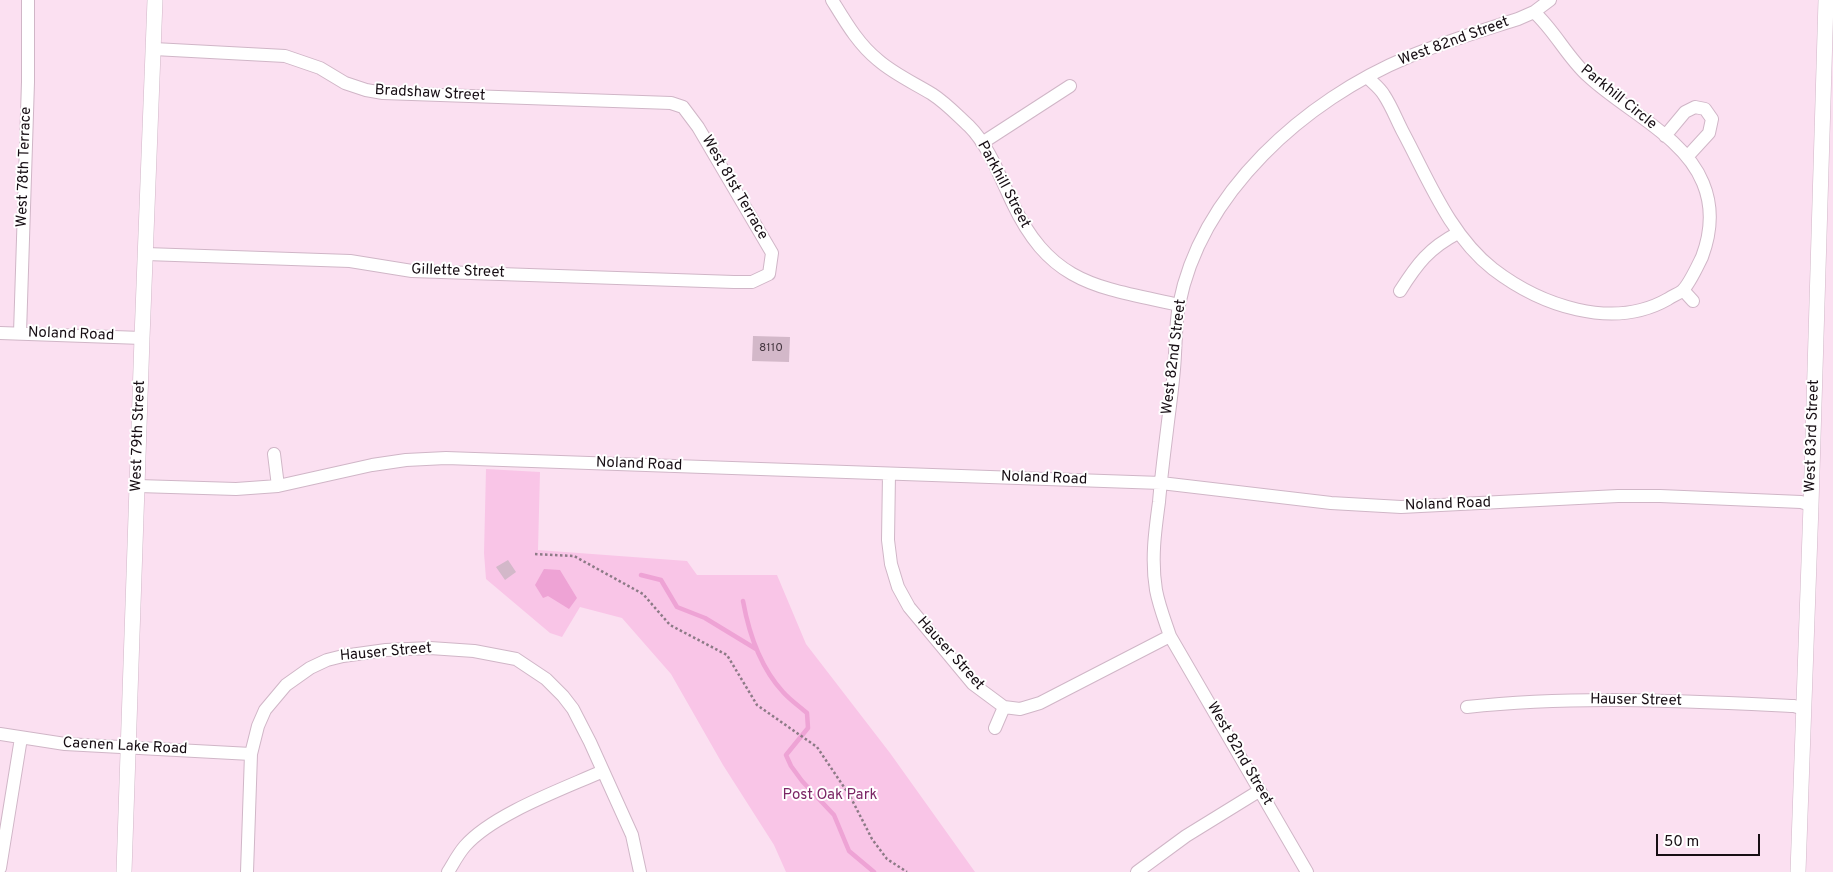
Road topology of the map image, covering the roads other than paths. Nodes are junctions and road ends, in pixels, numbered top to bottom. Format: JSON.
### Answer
{"nodes":[{"id":1,"x":28,"y":0,"type":"edge"},
{"id":2,"x":155,"y":0,"type":"edge"},
{"id":3,"x":832,"y":0,"type":"edge"},
{"id":4,"x":1550,"y":0,"type":"edge"},
{"id":5,"x":1826,"y":0,"type":"edge"},
{"id":6,"x":1534,"y":12,"type":"junction"},
{"id":7,"x":154,"y":49,"type":"junction"},
{"id":8,"x":1368,"y":77,"type":"junction"},
{"id":9,"x":1070,"y":86,"type":"dead end"},
{"id":10,"x":683,"y":108,"type":"joint"},
{"id":11,"x":1665,"y":136,"type":"junction"},
{"id":12,"x":982,"y":143,"type":"junction"},
{"id":13,"x":1687,"y":156,"type":"junction"},
{"id":14,"x":1458,"y":233,"type":"junction"},
{"id":15,"x":146,"y":254,"type":"junction"},
{"id":16,"x":769,"y":274,"type":"joint"},
{"id":17,"x":1683,"y":290,"type":"junction"},
{"id":18,"x":1400,"y":291,"type":"dead end"},
{"id":19,"x":1694,"y":301,"type":"dead end"},
{"id":20,"x":1179,"y":306,"type":"junction"},
{"id":21,"x":0,"y":333,"type":"edge"},
{"id":22,"x":20,"y":333,"type":"junction"},
{"id":23,"x":142,"y":338,"type":"junction"},
{"id":24,"x":274,"y":454,"type":"dead end"},
{"id":25,"x":890,"y":474,"type":"junction"},
{"id":26,"x":1161,"y":484,"type":"junction"},
{"id":27,"x":138,"y":486,"type":"junction"},
{"id":28,"x":278,"y":486,"type":"junction"},
{"id":29,"x":1811,"y":505,"type":"junction"},
{"id":30,"x":1170,"y":636,"type":"junction"},
{"id":31,"x":1004,"y":707,"type":"junction"},
{"id":32,"x":1467,"y":707,"type":"dead end"},
{"id":33,"x":1804,"y":709,"type":"junction"},
{"id":34,"x":995,"y":728,"type":"dead end"},
{"id":35,"x":0,"y":734,"type":"edge"},
{"id":36,"x":21,"y":738,"type":"junction"},
{"id":37,"x":128,"y":747,"type":"junction"},
{"id":38,"x":251,"y":754,"type":"junction"},
{"id":39,"x":603,"y":771,"type":"junction"},
{"id":40,"x":1259,"y":791,"type":"junction"},
{"id":41,"x":0,"y":868,"type":"edge"},
{"id":42,"x":124,"y":872,"type":"edge"},
{"id":43,"x":247,"y":872,"type":"edge"},
{"id":44,"x":448,"y":872,"type":"edge"},
{"id":45,"x":640,"y":872,"type":"edge"},
{"id":46,"x":1137,"y":872,"type":"edge"},
{"id":47,"x":1307,"y":872,"type":"edge"},
{"id":48,"x":1798,"y":872,"type":"edge"}],
"edges":[{"from":1,"to":22,"type":"street","name":"West 78th Terrace"},
{"from":2,"to":7,"type":"street","name":"West 79th Street"},
{"from":3,"to":12,"type":"street","name":"Parkhill Street"},
{"from":4,"to":6,"type":"street","name":"West 82nd Street"},
{"from":5,"to":29,"type":"street","name":"West 83rd Street"},
{"from":6,"to":8,"type":"street","name":"West 82nd Street"},
{"from":6,"to":11,"type":"street","name":"Parkhill Circle"},
{"from":7,"to":10,"type":"street","name":"Bradshaw Street"},
{"from":7,"to":15,"type":"street","name":"West 79th Street"},
{"from":8,"to":14,"type":"street","name":"Parkhill Circle"},
{"from":8,"to":20,"type":"street","name":"West 82nd Street"},
{"from":9,"to":12,"type":"street"},
{"from":10,"to":16,"type":"street","name":"West 81st Terrace"},
{"from":11,"to":13,"type":"street","name":"Parkhill Circle"},
{"from":11,"to":13,"type":"street","name":"Parkhill Circle"},
{"from":12,"to":20,"type":"street","name":"Parkhill Street"},
{"from":13,"to":17,"type":"street","name":"Parkhill Circle"},
{"from":14,"to":17,"type":"street","name":"Parkhill Circle"},
{"from":14,"to":18,"type":"street"},
{"from":15,"to":16,"type":"street","name":"Gillette Street"},
{"from":15,"to":23,"type":"street","name":"West 79th Street"},
{"from":17,"to":19,"type":"street"},
{"from":20,"to":26,"type":"street","name":"West 82nd Street"},
{"from":21,"to":22,"type":"street","name":"Noland Road"},
{"from":22,"to":23,"type":"street","name":"Noland Road"},
{"from":23,"to":27,"type":"street","name":"West 79th Street"},
{"from":24,"to":28,"type":"street"},
{"from":25,"to":26,"type":"street","name":"Noland Road"},
{"from":25,"to":28,"type":"street","name":"Noland Road"},
{"from":25,"to":31,"type":"street","name":"Hauser Street"},
{"from":26,"to":29,"type":"street","name":"Noland Road"},
{"from":26,"to":30,"type":"street","name":"West 82nd Street"},
{"from":27,"to":28,"type":"street","name":"Noland Road"},
{"from":27,"to":37,"type":"street","name":"West 79th Street"},
{"from":29,"to":33,"type":"street","name":"West 83rd Street"},
{"from":30,"to":31,"type":"street"},
{"from":30,"to":40,"type":"street","name":"West 82nd Street"},
{"from":31,"to":34,"type":"street"},
{"from":32,"to":33,"type":"street","name":"Hauser Street"},
{"from":33,"to":48,"type":"street","name":"West 83rd Street"},
{"from":35,"to":36,"type":"street","name":"Caenen Lake Road"},
{"from":36,"to":37,"type":"street","name":"Caenen Lake Road"},
{"from":36,"to":41,"type":"street"},
{"from":37,"to":38,"type":"street","name":"Caenen Lake Road"},
{"from":37,"to":42,"type":"street","name":"West 79th Street"},
{"from":38,"to":39,"type":"street","name":"Hauser Street"},
{"from":38,"to":43,"type":"street","name":"Hauser Street"},
{"from":39,"to":44,"type":"street"},
{"from":39,"to":45,"type":"street","name":"Hauser Street"},
{"from":40,"to":46,"type":"street"},
{"from":40,"to":47,"type":"street","name":"West 82nd Street"}]}
